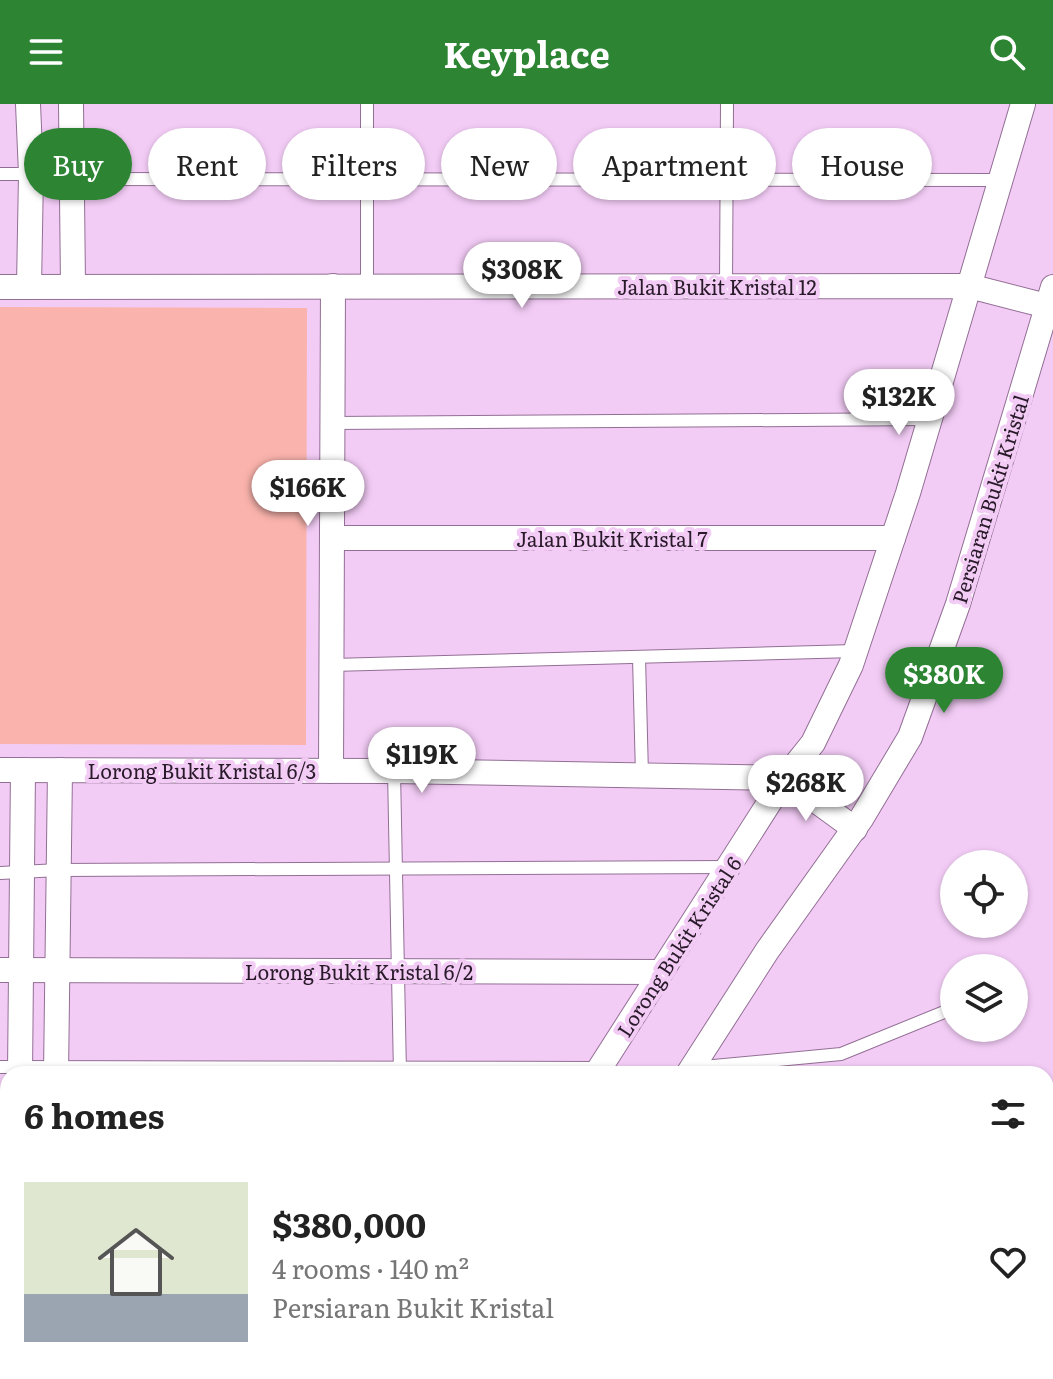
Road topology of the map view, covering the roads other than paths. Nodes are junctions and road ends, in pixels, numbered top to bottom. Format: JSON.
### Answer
{"nodes":[{"id":1,"x":28,"y":104,"type":"edge"},
{"id":2,"x":71,"y":104,"type":"edge"},
{"id":3,"x":367,"y":104,"type":"edge"},
{"id":4,"x":727,"y":104,"type":"edge"},
{"id":5,"x":1023,"y":104,"type":"edge"},
{"id":6,"x":29,"y":128,"type":"edge"},
{"id":7,"x":71,"y":128,"type":"edge"},
{"id":8,"x":367,"y":128,"type":"edge"},
{"id":9,"x":727,"y":128,"type":"edge"},
{"id":10,"x":0,"y":174,"type":"edge"},
{"id":11,"x":24,"y":174,"type":"edge"},
{"id":12,"x":132,"y":179,"type":"edge"},
{"id":13,"x":282,"y":179,"type":"edge"},
{"id":14,"x":425,"y":179,"type":"edge"},
{"id":15,"x":573,"y":180,"type":"edge"},
{"id":16,"x":776,"y":180,"type":"edge"},
{"id":17,"x":1000,"y":180,"type":"junction"},
{"id":18,"x":31,"y":200,"type":"edge"},
{"id":19,"x":72,"y":200,"type":"edge"},
{"id":20,"x":367,"y":200,"type":"edge"},
{"id":21,"x":727,"y":200,"type":"edge"},
{"id":22,"x":73,"y":286,"type":"junction"},
{"id":23,"x":333,"y":286,"type":"junction"},
{"id":24,"x":367,"y":286,"type":"junction"},
{"id":25,"x":726,"y":286,"type":"junction"},
{"id":26,"x":969,"y":286,"type":"junction"},
{"id":27,"x":0,"y":287,"type":"edge"},
{"id":28,"x":29,"y":287,"type":"junction"},
{"id":29,"x":1050,"y":296,"type":"edge"},
{"id":30,"x":930,"y":419,"type":"junction"},
{"id":31,"x":333,"y":423,"type":"junction"},
{"id":32,"x":332,"y":538,"type":"junction"},
{"id":33,"x":893,"y":538,"type":"junction"},
{"id":34,"x":855,"y":651,"type":"junction"},
{"id":35,"x":639,"y":657,"type":"junction"},
{"id":36,"x":332,"y":665,"type":"junction"},
{"id":37,"x":12,"y":770,"type":"edge"},
{"id":38,"x":60,"y":770,"type":"junction"},
{"id":39,"x":331,"y":771,"type":"junction"},
{"id":40,"x":394,"y":771,"type":"junction"},
{"id":41,"x":642,"y":775,"type":"junction"},
{"id":42,"x":785,"y":778,"type":"junction"},
{"id":43,"x":855,"y":829,"type":"junction"},
{"id":44,"x":730,"y":867,"type":"junction"},
{"id":45,"x":395,"y":868,"type":"junction"},
{"id":46,"x":59,"y":870,"type":"junction"},
{"id":47,"x":11,"y":873,"type":"edge"},
{"id":48,"x":11,"y":970,"type":"edge"},
{"id":49,"x":57,"y":970,"type":"junction"},
{"id":50,"x":397,"y":971,"type":"junction"},
{"id":51,"x":661,"y":972,"type":"junction"},
{"id":52,"x":940,"y":1014,"type":"edge"},
{"id":53,"x":14,"y":1066,"type":"edge"},
{"id":54,"x":56,"y":1066,"type":"edge"},
{"id":55,"x":400,"y":1066,"type":"edge"},
{"id":56,"x":601,"y":1066,"type":"edge"},
{"id":57,"x":693,"y":1066,"type":"edge"},
{"id":58,"x":734,"y":1066,"type":"edge"}],
"edges":[{"from":1,"to":6,"type":"street"},
{"from":2,"to":7,"type":"street"},
{"from":3,"to":8,"type":"lane"},
{"from":4,"to":9,"type":"lane"},
{"from":5,"to":17,"type":"street","name":"Lorong Bukit Kristal 6"},
{"from":10,"to":11,"type":"lane"},
{"from":12,"to":13,"type":"lane"},
{"from":14,"to":15,"type":"lane"},
{"from":16,"to":17,"type":"lane"},
{"from":17,"to":26,"type":"street","name":"Lorong Bukit Kristal 6"},
{"from":18,"to":28,"type":"street"},
{"from":19,"to":22,"type":"street"},
{"from":20,"to":24,"type":"lane"},
{"from":21,"to":25,"type":"lane"},
{"from":22,"to":23,"type":"street","name":"Jalan Bukit Kristal 12"},
{"from":22,"to":28,"type":"street","name":"Jalan Bukit Kristal 12"},
{"from":23,"to":24,"type":"street","name":"Jalan Bukit Kristal 12"},
{"from":23,"to":31,"type":"street"},
{"from":24,"to":25,"type":"street","name":"Jalan Bukit Kristal 12"},
{"from":25,"to":26,"type":"street","name":"Jalan Bukit Kristal 12"},
{"from":26,"to":29,"type":"street","name":"Jalan Bukit Kristal 12"},
{"from":26,"to":30,"type":"street","name":"Lorong Bukit Kristal 6"},
{"from":27,"to":28,"type":"street","name":"Jalan Bukit Kristal 12"},
{"from":29,"to":43,"type":"street","name":"Persiaran Bukit Kristal"},
{"from":30,"to":31,"type":"lane"},
{"from":30,"to":33,"type":"street","name":"Lorong Bukit Kristal 6"},
{"from":31,"to":32,"type":"street"},
{"from":32,"to":33,"type":"street","name":"Jalan Bukit Kristal 7"},
{"from":32,"to":36,"type":"street"},
{"from":33,"to":34,"type":"street","name":"Lorong Bukit Kristal 6"},
{"from":34,"to":35,"type":"lane"},
{"from":34,"to":42,"type":"street","name":"Lorong Bukit Kristal 6"},
{"from":35,"to":36,"type":"lane"},
{"from":35,"to":41,"type":"lane"},
{"from":36,"to":39,"type":"street"},
{"from":37,"to":38,"type":"street","name":"Lorong Bukit Kristal 6/3"},
{"from":37,"to":47,"type":"street"},
{"from":38,"to":39,"type":"street","name":"Lorong Bukit Kristal 6/3"},
{"from":38,"to":46,"type":"street"},
{"from":39,"to":40,"type":"street","name":"Lorong Bukit Kristal 6/3"},
{"from":40,"to":41,"type":"street","name":"Lorong Bukit Kristal 6/3"},
{"from":40,"to":45,"type":"lane"},
{"from":41,"to":42,"type":"street","name":"Lorong Bukit Kristal 6/3"},
{"from":42,"to":43,"type":"street"},
{"from":42,"to":44,"type":"street","name":"Lorong Bukit Kristal 6"},
{"from":43,"to":57,"type":"street","name":"Persiaran Bukit Kristal"},
{"from":44,"to":45,"type":"lane"},
{"from":44,"to":51,"type":"street","name":"Lorong Bukit Kristal 6"},
{"from":45,"to":46,"type":"lane"},
{"from":45,"to":50,"type":"lane"},
{"from":46,"to":47,"type":"lane"},
{"from":46,"to":49,"type":"street"},
{"from":47,"to":48,"type":"street"},
{"from":48,"to":49,"type":"street","name":"Lorong Bukit Kristal 6/2"},
{"from":48,"to":53,"type":"street"},
{"from":49,"to":50,"type":"street","name":"Lorong Bukit Kristal 6/2"},
{"from":49,"to":54,"type":"street"},
{"from":50,"to":51,"type":"street","name":"Lorong Bukit Kristal 6/2"},
{"from":50,"to":55,"type":"lane"},
{"from":51,"to":56,"type":"street","name":"Lorong Bukit Kristal 6"},
{"from":52,"to":58,"type":"lane"}]}
